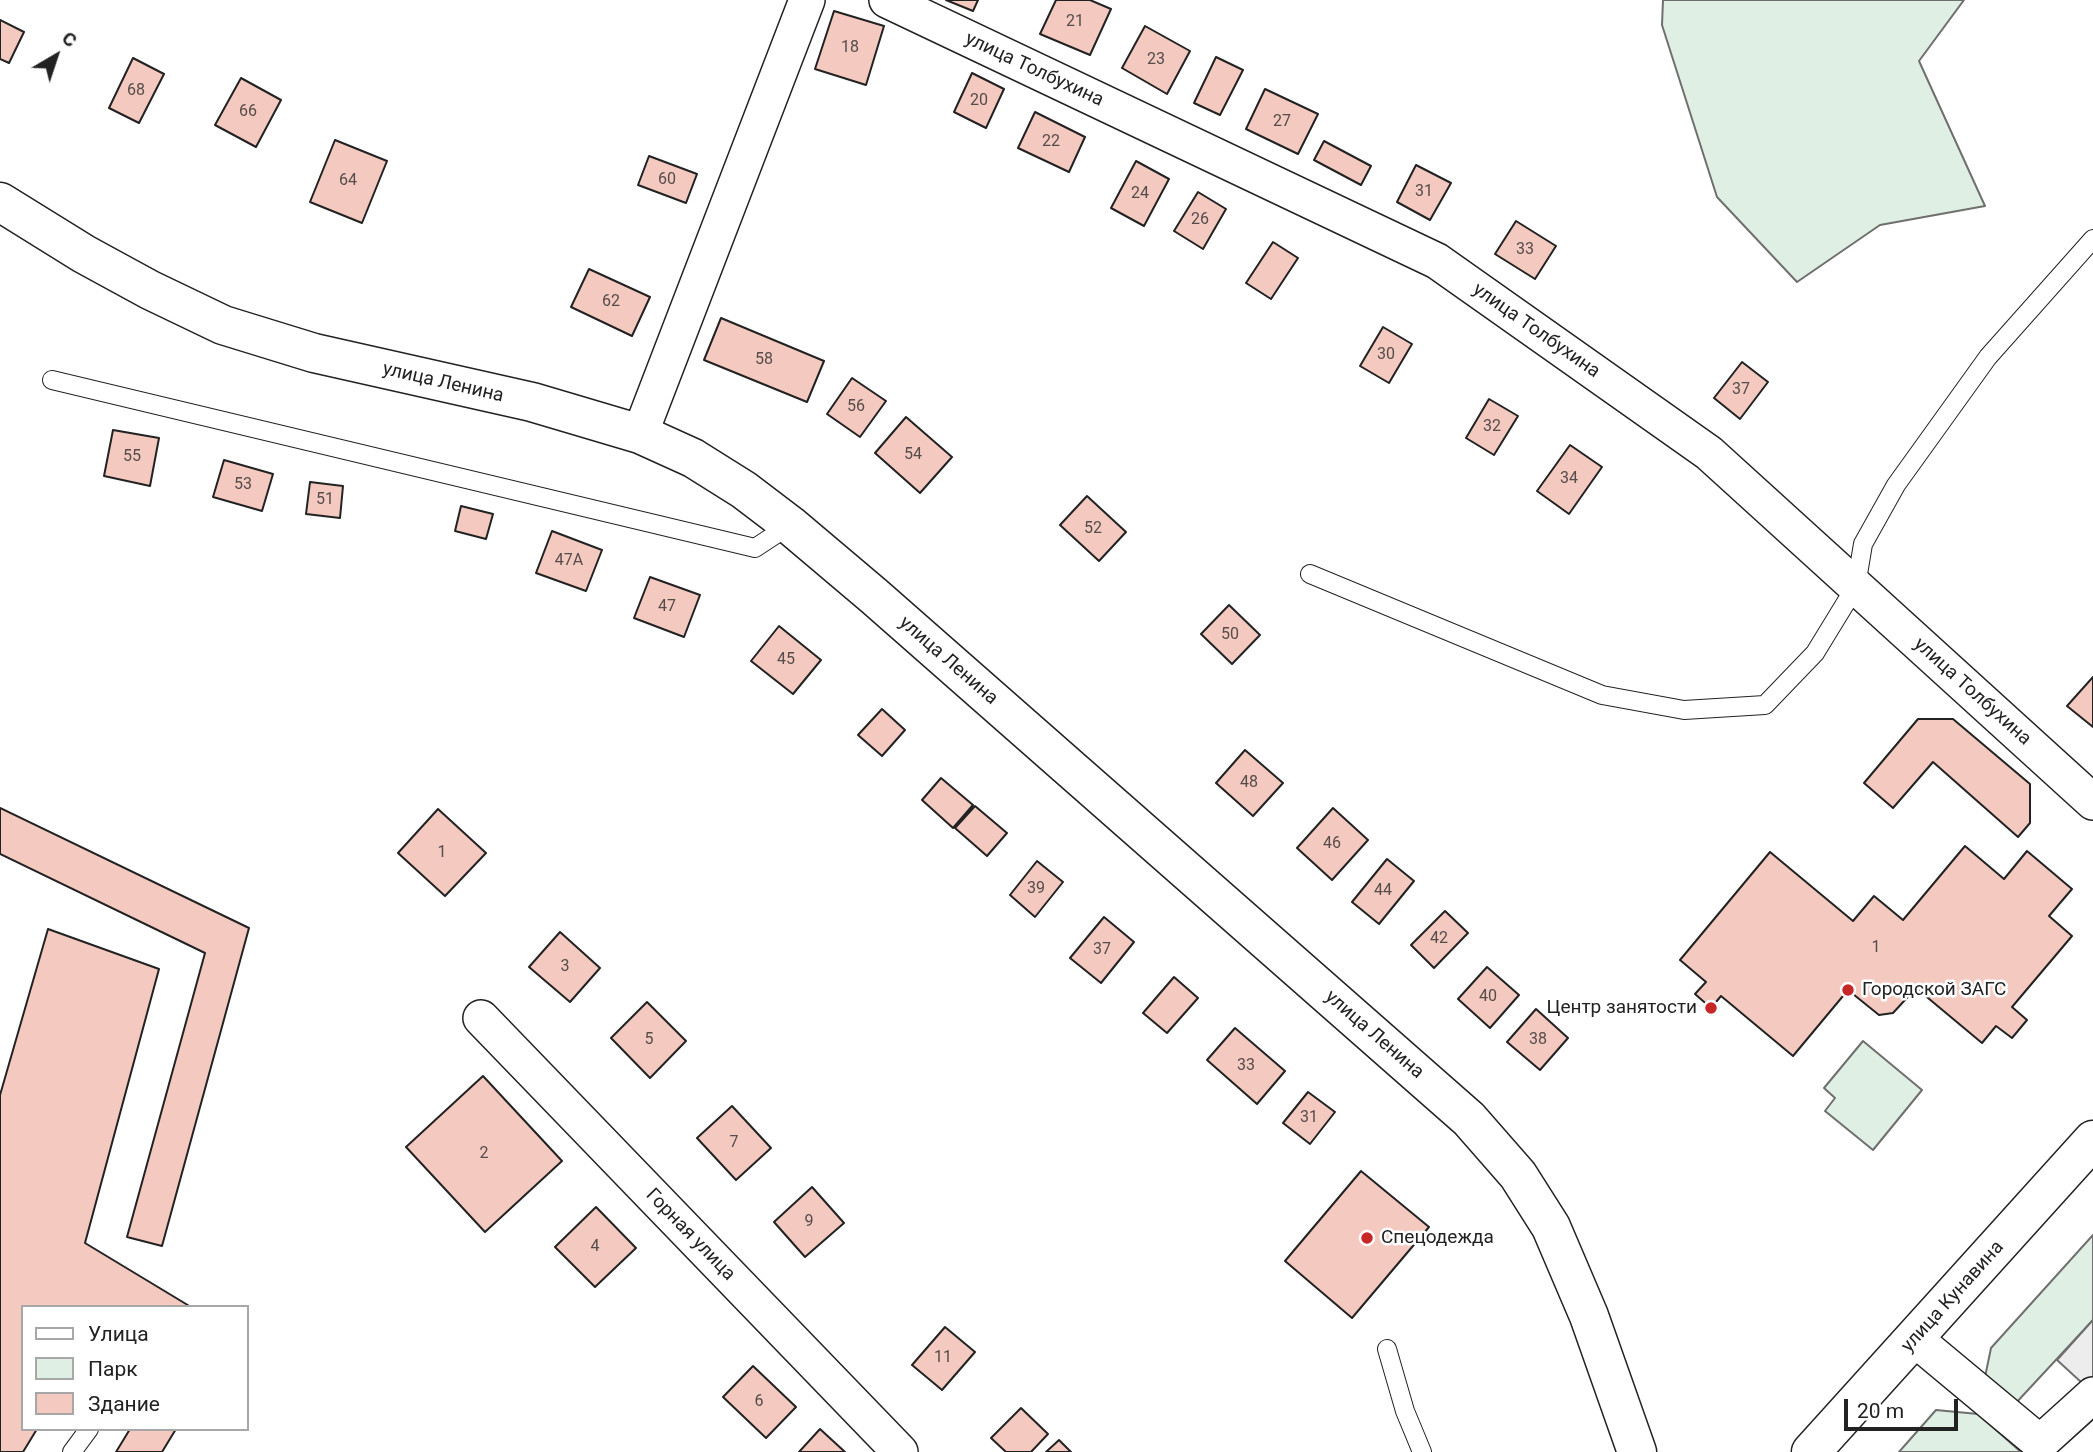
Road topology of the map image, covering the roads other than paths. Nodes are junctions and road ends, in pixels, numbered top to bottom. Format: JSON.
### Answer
{"nodes":[{"id":1,"x":807,"y":0,"type":"edge"},
{"id":2,"x":887,"y":0,"type":"edge"},
{"id":3,"x":0,"y":202,"type":"edge"},
{"id":4,"x":2093,"y":239,"type":"edge"},
{"id":5,"x":52,"y":380,"type":"dead end"},
{"id":6,"x":640,"y":434,"type":"junction"},
{"id":7,"x":790,"y":525,"type":"junction"},
{"id":8,"x":1310,"y":574,"type":"dead end"},
{"id":9,"x":1856,"y":586,"type":"junction"},
{"id":10,"x":2093,"y":802,"type":"edge"},
{"id":11,"x":481,"y":1018,"type":"dead end"},
{"id":12,"x":2093,"y":1140,"type":"edge"},
{"id":13,"x":1915,"y":1339,"type":"junction"},
{"id":14,"x":1387,"y":1349,"type":"dead end"},
{"id":15,"x":2093,"y":1395,"type":"edge"},
{"id":16,"x":88,"y":1431,"type":"edge"},
{"id":17,"x":72,"y":1452,"type":"edge"},
{"id":18,"x":900,"y":1452,"type":"edge"},
{"id":19,"x":1422,"y":1452,"type":"edge"},
{"id":20,"x":1637,"y":1452,"type":"edge"},
{"id":21,"x":1811,"y":1452,"type":"edge"}],
"edges":[{"from":1,"to":6,"type":"street"},
{"from":2,"to":9,"type":"street","name":"улица Толбухина"},
{"from":3,"to":6,"type":"main road","name":"улица Ленина"},
{"from":4,"to":9,"type":"lane"},
{"from":5,"to":7,"type":"lane"},
{"from":6,"to":7,"type":"main road","name":"улица Ленина"},
{"from":7,"to":20,"type":"main road","name":"улица Ленина"},
{"from":8,"to":9,"type":"lane"},
{"from":9,"to":10,"type":"street","name":"улица Толбухина"},
{"from":11,"to":18,"type":"street","name":"Горная улица"},
{"from":12,"to":13,"type":"main road","name":"улица Кунавина"},
{"from":13,"to":15,"type":"lane"},
{"from":13,"to":21,"type":"main road","name":"улица Кунавина"},
{"from":14,"to":19,"type":"lane"},
{"from":16,"to":17,"type":"lane"}]}
